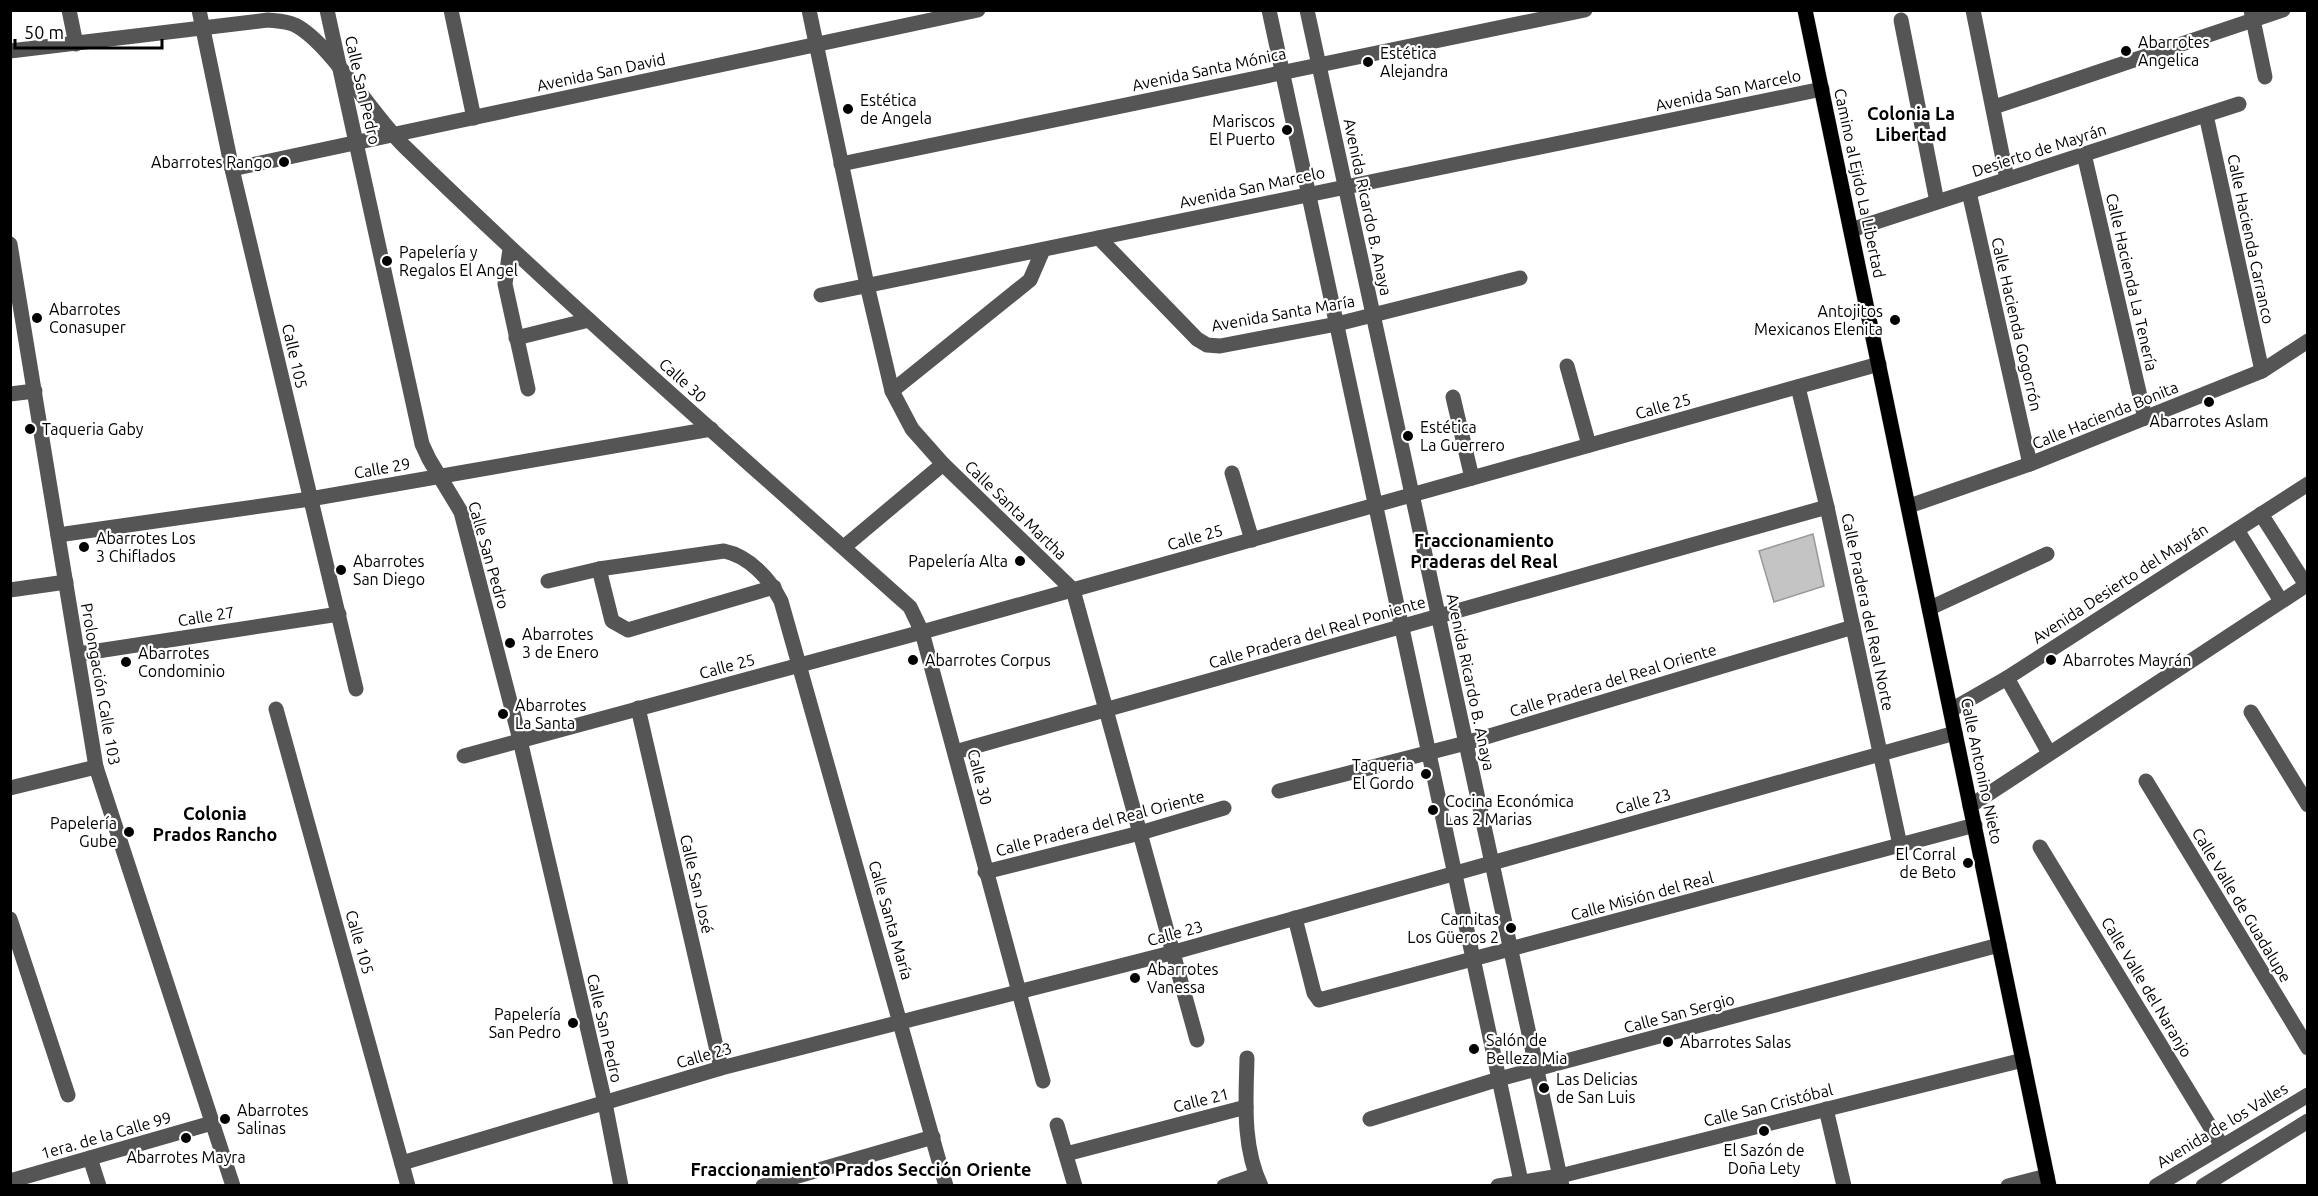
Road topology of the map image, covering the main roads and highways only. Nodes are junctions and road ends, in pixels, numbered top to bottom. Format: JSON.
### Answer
{"nodes":[{"id":1,"x":1805,"y":10,"type":"edge"},
{"id":2,"x":1879,"y":364,"type":"joint"},
{"id":3,"x":2048,"y":1181,"type":"edge"}],
"edges":[{"from":1,"to":2,"type":"main road","name":"Camino al Ejido La Libertad"},
{"from":2,"to":3,"type":"main road","name":"Calle Antonino Nieto"}]}
